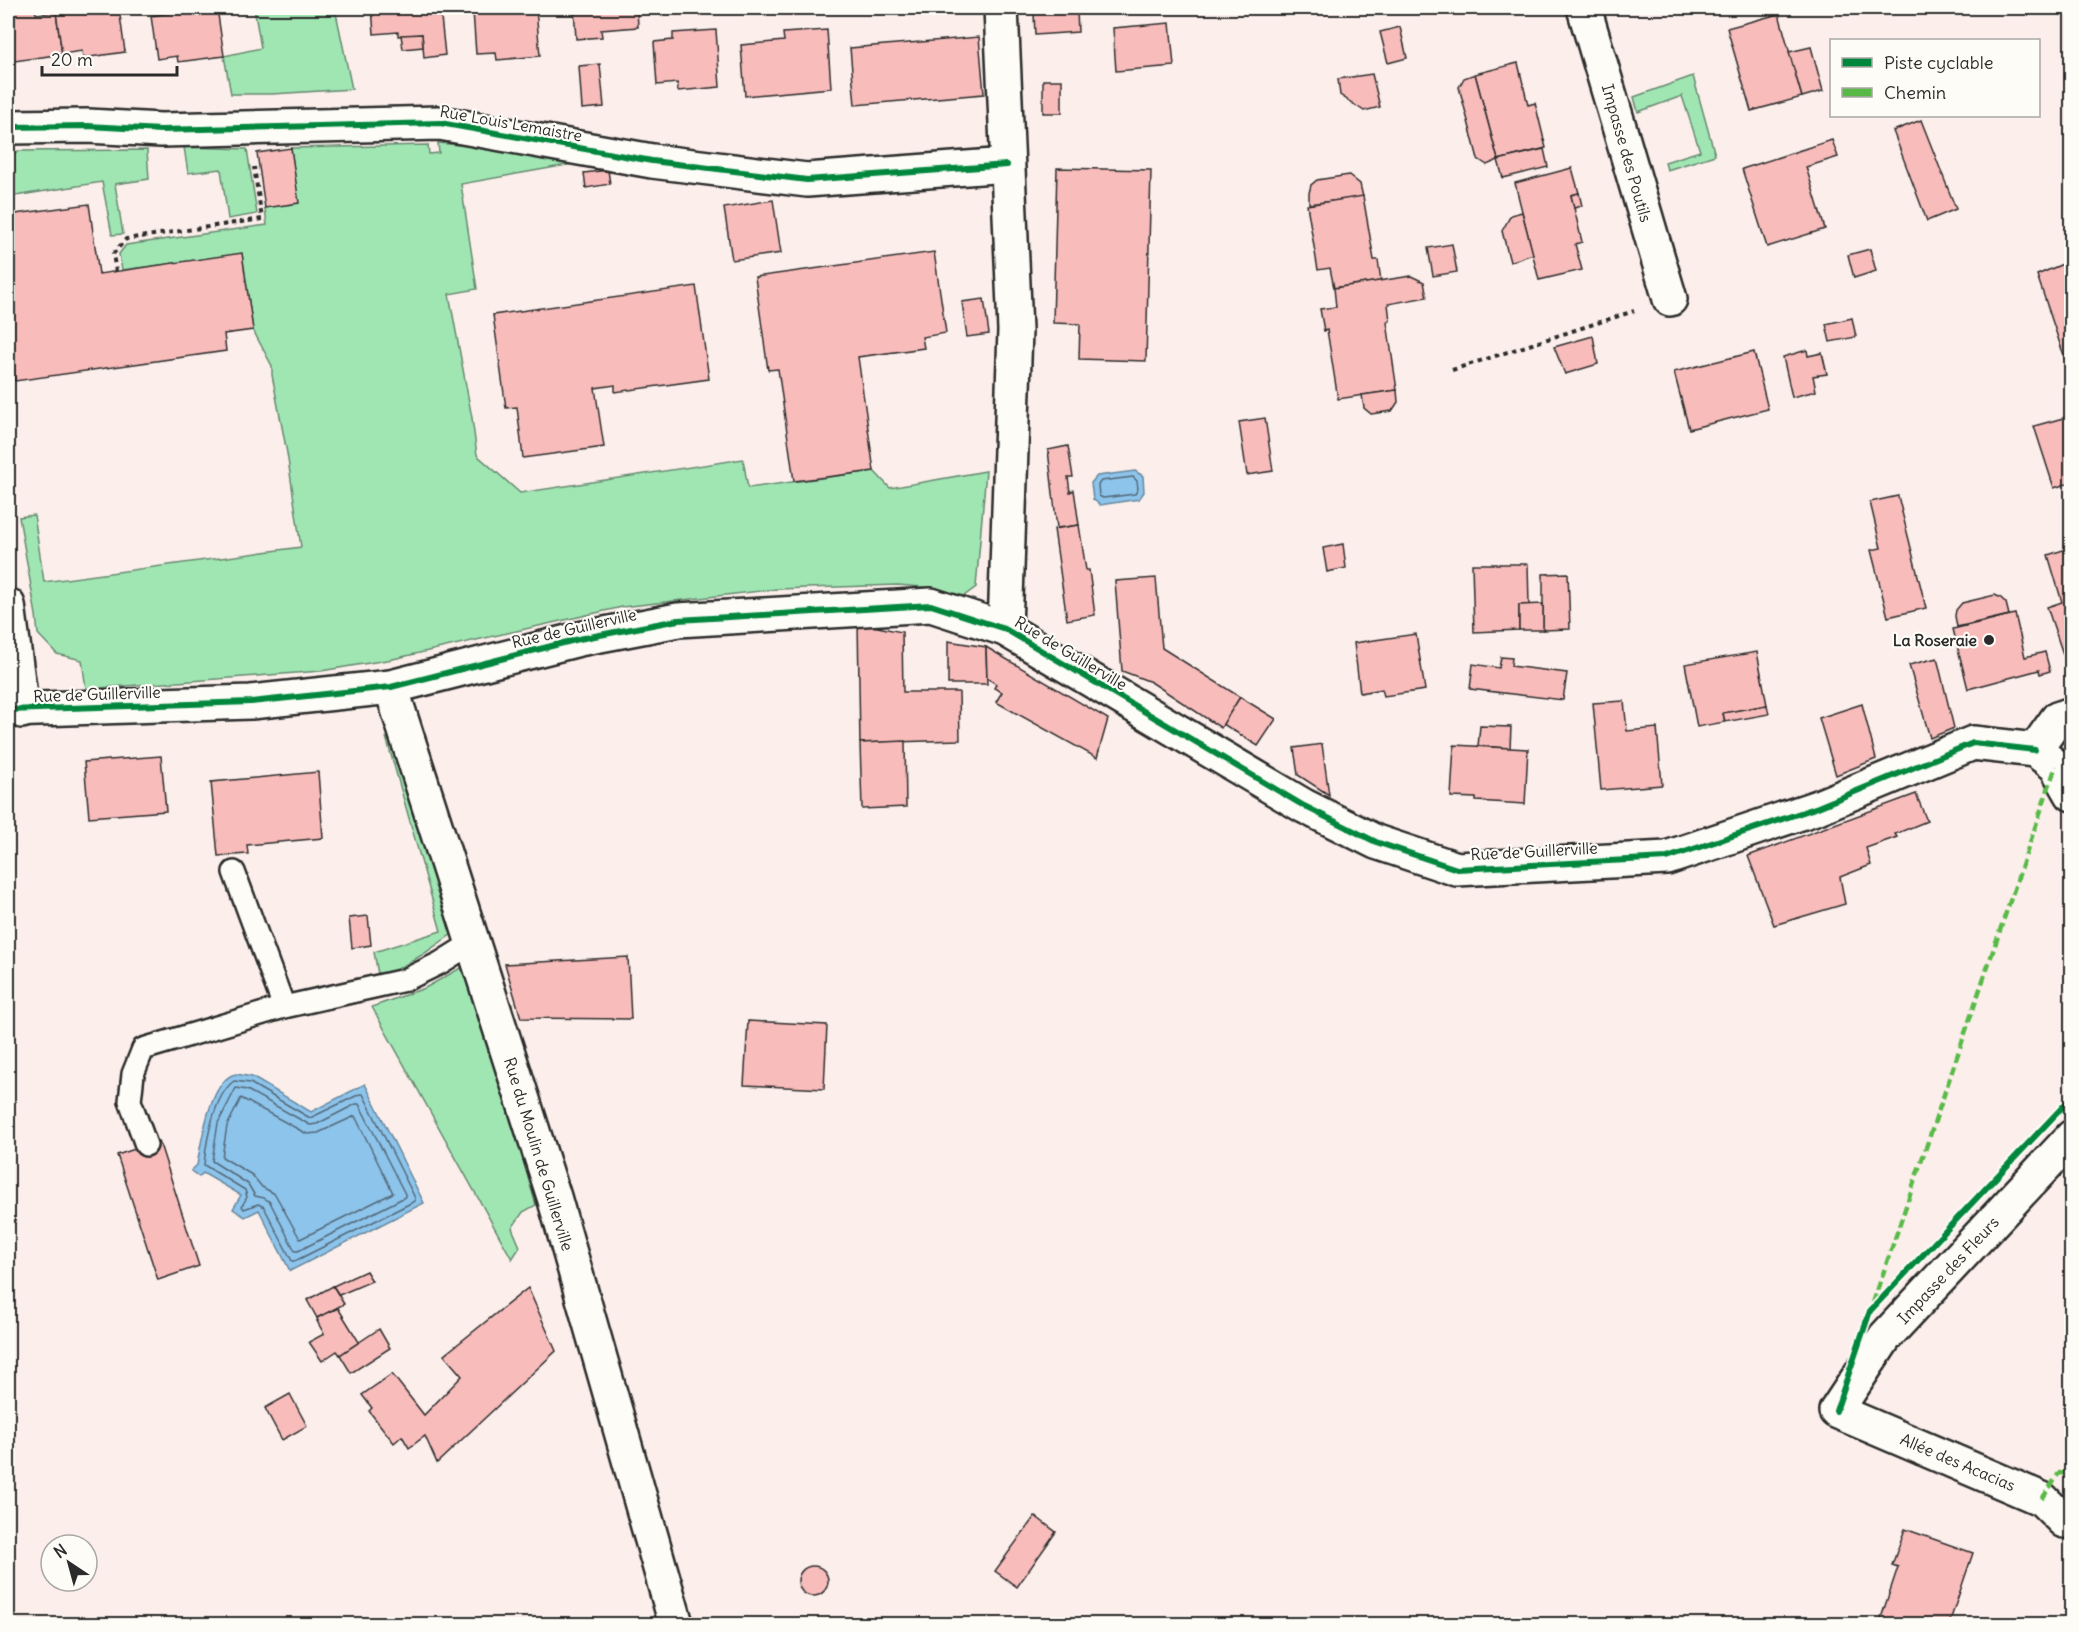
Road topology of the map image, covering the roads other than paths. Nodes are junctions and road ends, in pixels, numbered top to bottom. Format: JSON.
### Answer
{"nodes":[{"id":1,"x":1001,"y":8,"type":"edge"},
{"id":2,"x":1584,"y":8,"type":"edge"},
{"id":3,"x":8,"y":127,"type":"edge"},
{"id":4,"x":1008,"y":165,"type":"junction"},
{"id":5,"x":1670,"y":299,"type":"road end"},
{"id":6,"x":8,"y":605,"type":"edge"},
{"id":7,"x":1005,"y":628,"type":"junction"},
{"id":8,"x":391,"y":687,"type":"junction"},
{"id":9,"x":15,"y":710,"type":"edge"},
{"id":10,"x":2072,"y":714,"type":"edge"},
{"id":11,"x":2035,"y":750,"type":"junction"},
{"id":12,"x":2072,"y":794,"type":"edge"},
{"id":13,"x":234,"y":872,"type":"dead end"},
{"id":14,"x":472,"y":943,"type":"junction"},
{"id":15,"x":284,"y":1007,"type":"junction"},
{"id":16,"x":2072,"y":1137,"type":"edge"},
{"id":17,"x":146,"y":1145,"type":"dead end"},
{"id":18,"x":1836,"y":1411,"type":"joint"},
{"id":19,"x":2068,"y":1524,"type":"edge"},
{"id":20,"x":676,"y":1624,"type":"edge"}],
"edges":[{"from":1,"to":4,"type":"street"},
{"from":2,"to":5,"type":"street","name":"Impasse des Poutils"},
{"from":3,"to":4,"type":"street","name":"Rue Louis Lemaistre"},
{"from":4,"to":7,"type":"street"},
{"from":6,"to":9,"type":"street"},
{"from":7,"to":8,"type":"street","name":"Rue de Guillerville"},
{"from":7,"to":11,"type":"street","name":"Rue de Guillerville"},
{"from":8,"to":9,"type":"street","name":"Rue de Guillerville"},
{"from":8,"to":14,"type":"street","name":"Rue du Moulin de Guillerville"},
{"from":10,"to":11,"type":"street"},
{"from":11,"to":12,"type":"street"},
{"from":13,"to":15,"type":"lane"},
{"from":14,"to":15,"type":"lane"},
{"from":14,"to":20,"type":"street","name":"Rue du Moulin de Guillerville"},
{"from":15,"to":17,"type":"lane"},
{"from":16,"to":18,"type":"street","name":"Impasse des Fleurs"},
{"from":18,"to":19,"type":"street","name":"Allée des Acacias"}]}
